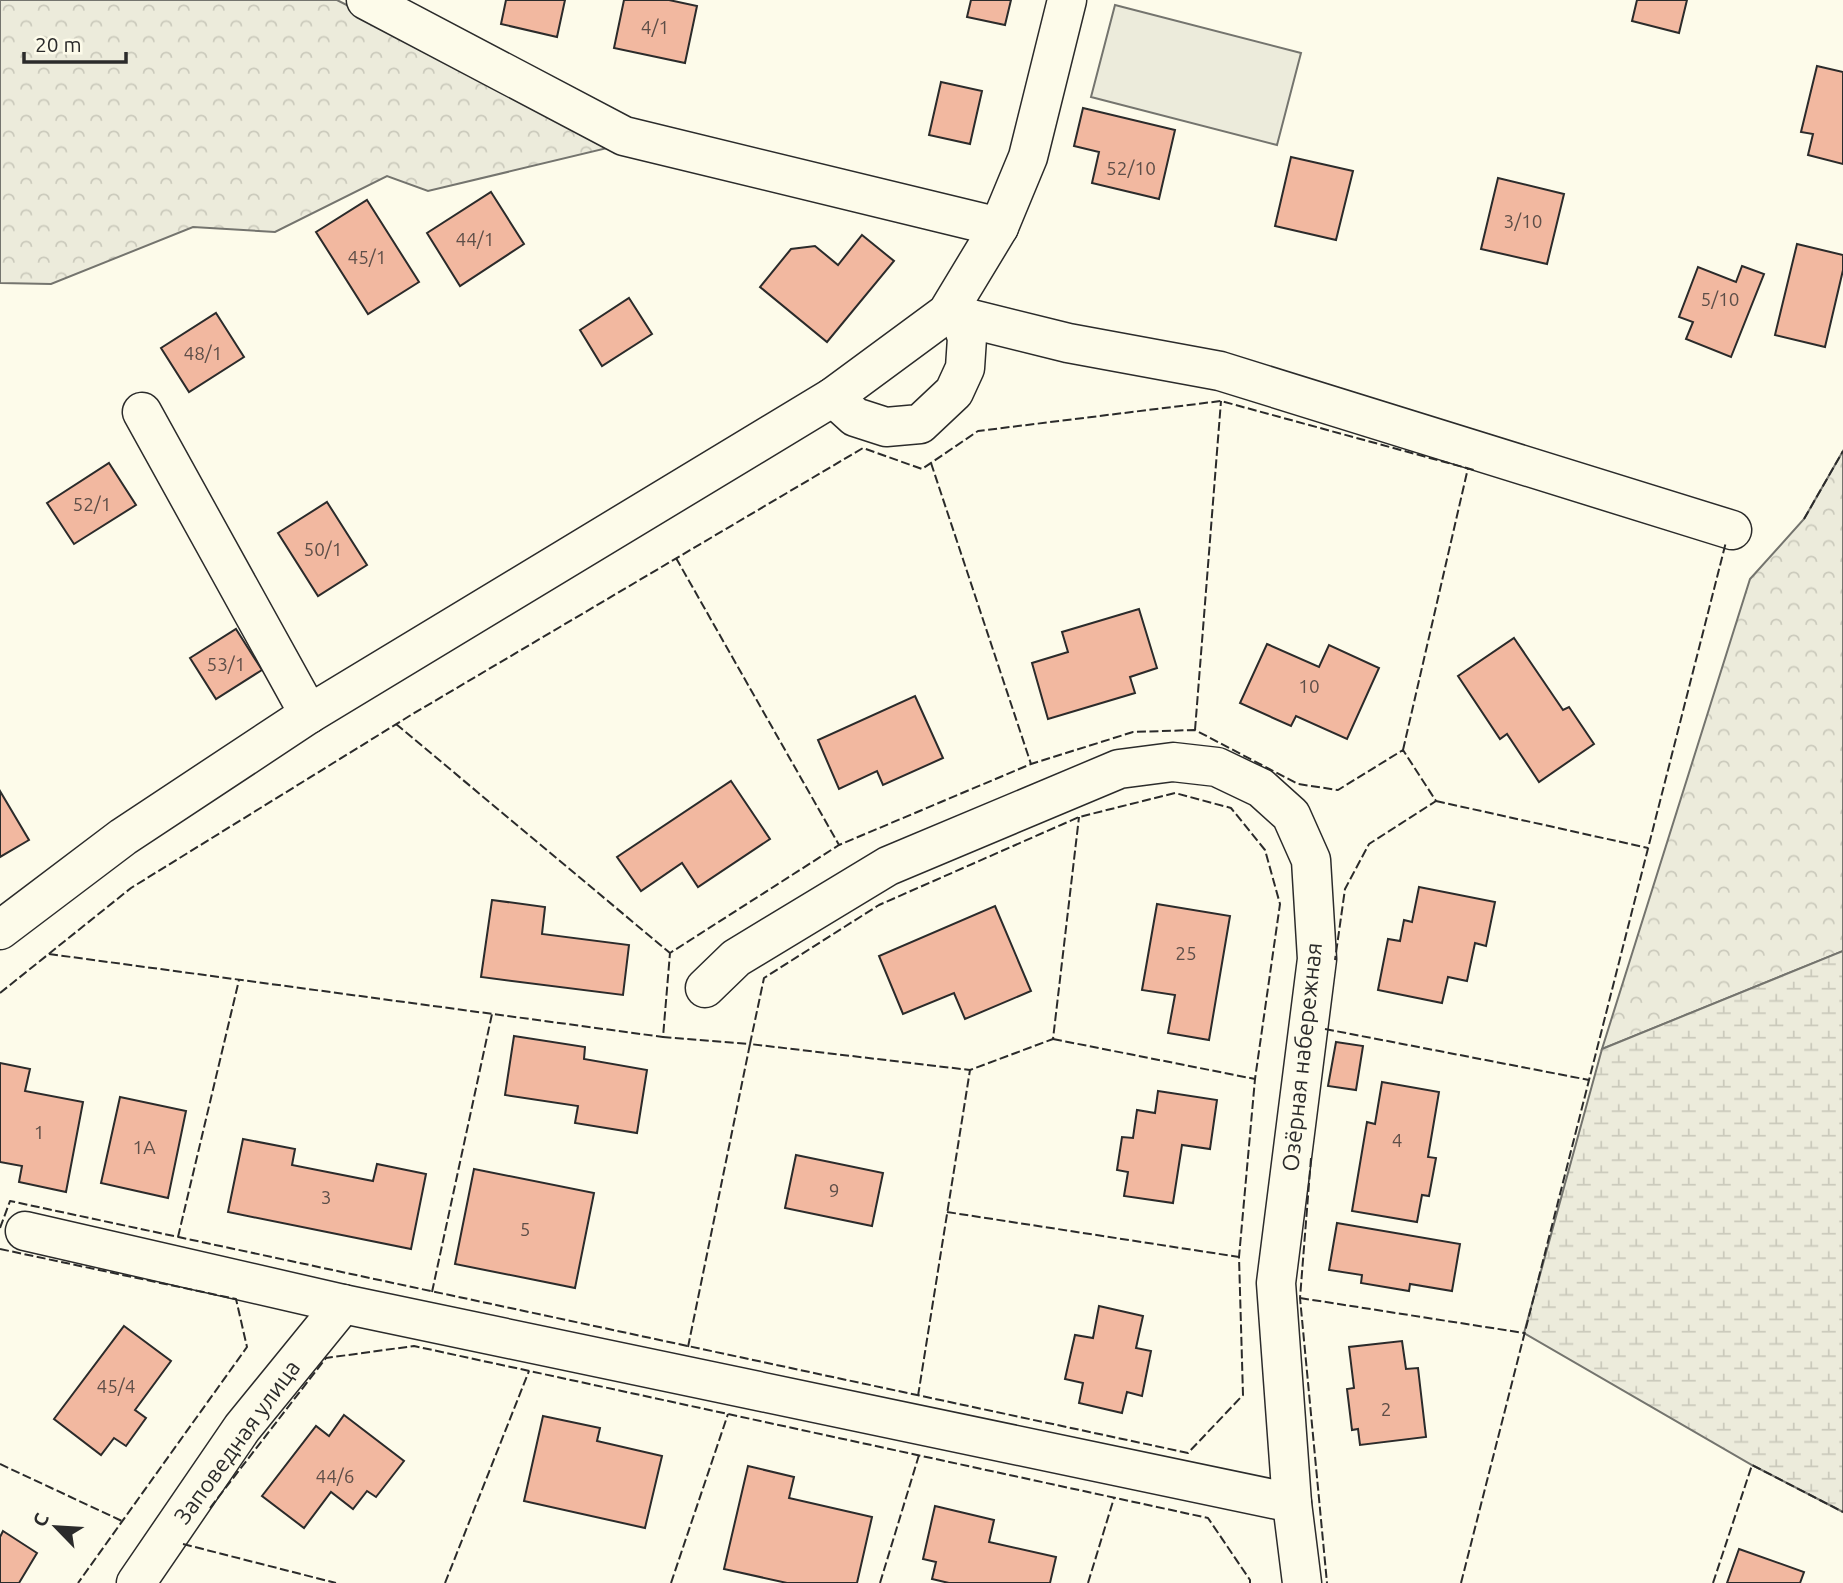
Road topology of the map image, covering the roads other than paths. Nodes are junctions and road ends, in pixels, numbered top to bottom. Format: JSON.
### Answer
{"nodes":[{"id":1,"x":366,"y":0,"type":"edge"},
{"id":2,"x":1067,"y":0,"type":"edge"},
{"id":3,"x":999,"y":227,"type":"junction"},
{"id":4,"x":953,"y":311,"type":"junction"},
{"id":5,"x":833,"y":397,"type":"junction"},
{"id":6,"x":142,"y":412,"type":"dead end"},
{"id":7,"x":1732,"y":530,"type":"dead end"},
{"id":8,"x":310,"y":714,"type":"junction"},
{"id":9,"x":0,"y":930,"type":"edge"},
{"id":10,"x":705,"y":988,"type":"dead end"},
{"id":11,"x":25,"y":1231,"type":"dead end"},
{"id":12,"x":343,"y":1304,"type":"junction"},
{"id":13,"x":1292,"y":1503,"type":"junction"},
{"id":14,"x":136,"y":1583,"type":"edge"},
{"id":15,"x":1302,"y":1583,"type":"edge"}],
"edges":[{"from":1,"to":3,"type":"street"},
{"from":2,"to":3,"type":"street"},
{"from":3,"to":4,"type":"street"},
{"from":4,"to":5,"type":"street"},
{"from":4,"to":5,"type":"street"},
{"from":4,"to":7,"type":"street"},
{"from":5,"to":8,"type":"street"},
{"from":6,"to":8,"type":"street"},
{"from":8,"to":9,"type":"street"},
{"from":10,"to":13,"type":"street","name":"Озёрная набережная"},
{"from":11,"to":12,"type":"street"},
{"from":12,"to":13,"type":"street"},
{"from":12,"to":14,"type":"street","name":"Заповедная улица"},
{"from":13,"to":15,"type":"street","name":"Озёрная набережная"}]}
